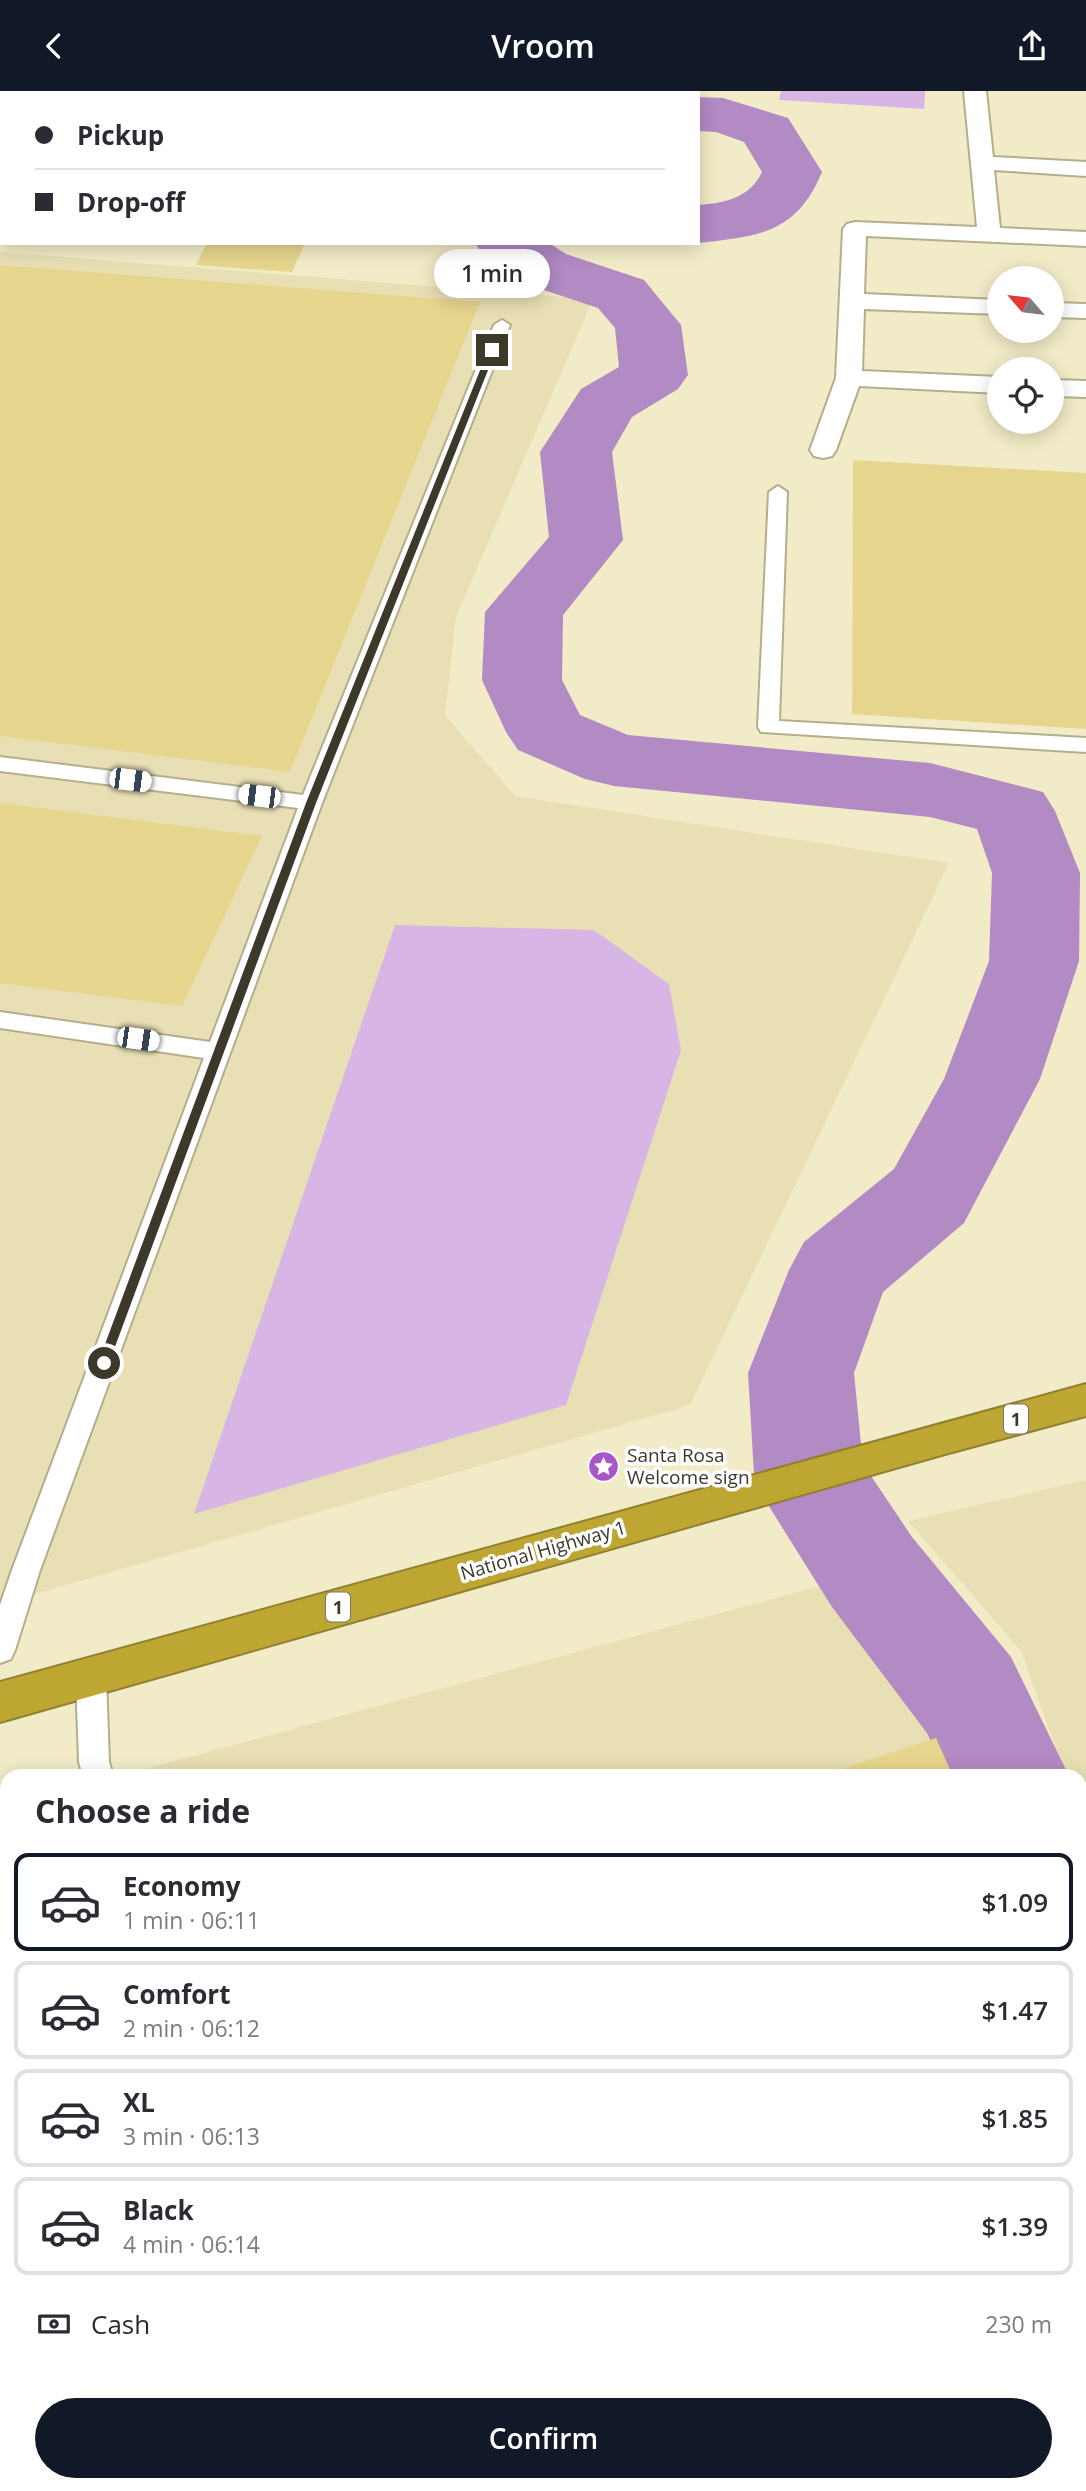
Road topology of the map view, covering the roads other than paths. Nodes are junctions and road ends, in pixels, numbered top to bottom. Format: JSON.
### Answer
{"nodes":[{"id":1,"x":975,"y":91,"type":"edge"},
{"id":2,"x":983,"y":163,"type":"junction"},
{"id":3,"x":1086,"y":169,"type":"edge"},
{"id":4,"x":989,"y":233,"type":"junction"},
{"id":5,"x":1086,"y":239,"type":"edge"},
{"id":6,"x":852,"y":301,"type":"junction"},
{"id":7,"x":987,"y":307,"type":"edge"},
{"id":8,"x":1064,"y":310,"type":"edge"},
{"id":9,"x":1086,"y":311,"type":"edge"},
{"id":10,"x":502,"y":325,"type":"dead end"},
{"id":11,"x":849,"y":379,"type":"junction"},
{"id":12,"x":987,"y":385,"type":"edge"},
{"id":13,"x":1064,"y":388,"type":"edge"},
{"id":14,"x":1086,"y":389,"type":"edge"},
{"id":15,"x":823,"y":450,"type":"dead end"},
{"id":16,"x":778,"y":492,"type":"dead end"},
{"id":17,"x":1086,"y":745,"type":"edge"},
{"id":18,"x":0,"y":764,"type":"edge"},
{"id":19,"x":311,"y":803,"type":"junction"},
{"id":20,"x":0,"y":1020,"type":"edge"},
{"id":21,"x":220,"y":1052,"type":"junction"},
{"id":22,"x":1086,"y":1400,"type":"edge"},
{"id":23,"x":0,"y":1650,"type":"edge"},
{"id":24,"x":91,"y":1677,"type":"junction"},
{"id":25,"x":0,"y":1703,"type":"edge"},
{"id":26,"x":96,"y":1769,"type":"edge"}],
"edges":[{"from":1,"to":2,"type":"street"},
{"from":2,"to":3,"type":"street"},
{"from":2,"to":4,"type":"street"},
{"from":4,"to":5,"type":"street"},
{"from":4,"to":6,"type":"street"},
{"from":6,"to":7,"type":"street"},
{"from":6,"to":11,"type":"street"},
{"from":8,"to":9,"type":"street"},
{"from":10,"to":19,"type":"lane"},
{"from":11,"to":12,"type":"street"},
{"from":11,"to":15,"type":"street"},
{"from":13,"to":14,"type":"street"},
{"from":16,"to":17,"type":"lane"},
{"from":18,"to":19,"type":"lane"},
{"from":19,"to":21,"type":"lane"},
{"from":20,"to":21,"type":"lane"},
{"from":21,"to":23,"type":"lane"},
{"from":22,"to":24,"type":"highway","name":"National Highway 1","number":"1"},
{"from":24,"to":25,"type":"highway","name":"National Highway 1","number":"1"},
{"from":24,"to":26,"type":"lane"}]}
